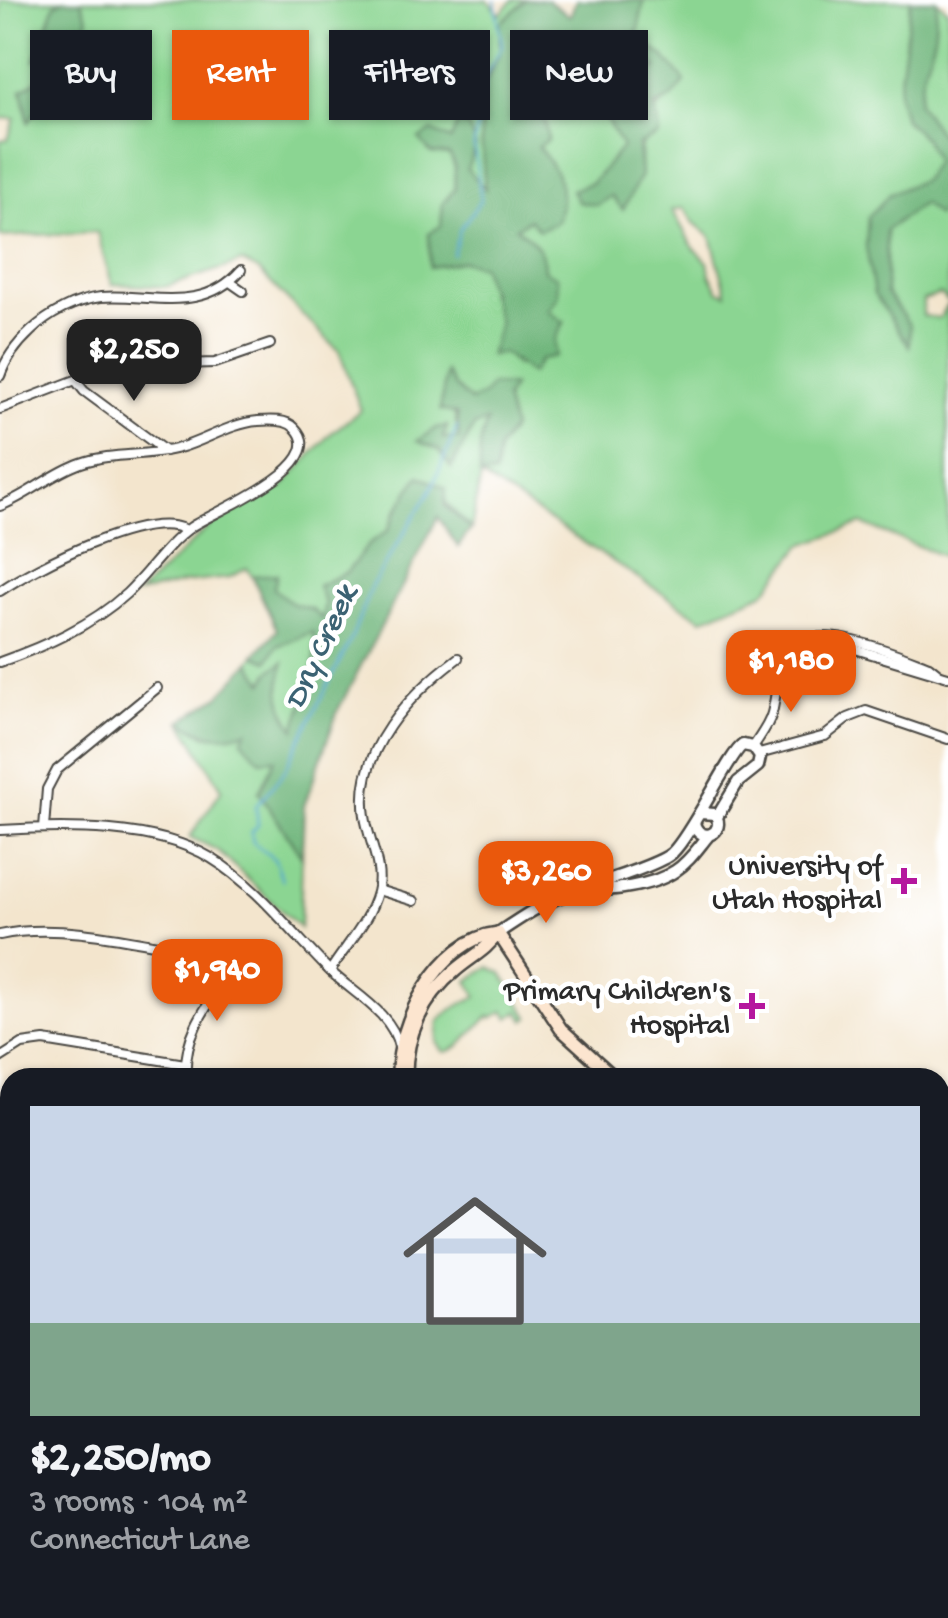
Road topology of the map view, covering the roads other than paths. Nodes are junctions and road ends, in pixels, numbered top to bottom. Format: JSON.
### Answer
{"nodes":[{"id":1,"x":242,"y":270,"type":"dead end"},
{"id":2,"x":230,"y":282,"type":"junction"},
{"id":3,"x":243,"y":291,"type":"dead end"},
{"id":4,"x":270,"y":344,"type":"dead end"},
{"id":5,"x":0,"y":376,"type":"edge"},
{"id":6,"x":76,"y":381,"type":"junction"},
{"id":7,"x":0,"y":409,"type":"edge"},
{"id":8,"x":164,"y":451,"type":"junction"},
{"id":9,"x":0,"y":506,"type":"edge"},
{"id":10,"x":186,"y":530,"type":"junction"},
{"id":11,"x":0,"y":591,"type":"edge"},
{"id":12,"x":458,"y":658,"type":"dead end"},
{"id":13,"x":0,"y":662,"type":"edge"},
{"id":14,"x":944,"y":675,"type":"edge"},
{"id":15,"x":157,"y":688,"type":"dead end"},
{"id":16,"x":948,"y":739,"type":"edge"},
{"id":17,"x":756,"y":750,"type":"junction"},
{"id":18,"x":732,"y":760,"type":"junction"},
{"id":19,"x":746,"y":773,"type":"junction"},
{"id":20,"x":705,"y":822,"type":"junction"},
{"id":21,"x":44,"y":828,"type":"junction"},
{"id":22,"x":0,"y":830,"type":"edge"},
{"id":23,"x":582,"y":889,"type":"junction"},
{"id":24,"x":378,"y":890,"type":"junction"},
{"id":25,"x":414,"y":901,"type":"dead end"},
{"id":26,"x":498,"y":932,"type":"junction"},
{"id":27,"x":0,"y":935,"type":"edge"},
{"id":28,"x":330,"y":972,"type":"junction"},
{"id":29,"x":227,"y":977,"type":"junction"},
{"id":30,"x":257,"y":996,"type":"dead end"},
{"id":31,"x":409,"y":1015,"type":"junction"},
{"id":32,"x":386,"y":1018,"type":"junction"},
{"id":33,"x":399,"y":1047,"type":"junction"},
{"id":34,"x":0,"y":1058,"type":"edge"},
{"id":35,"x":186,"y":1064,"type":"junction"},
{"id":36,"x":186,"y":1068,"type":"edge"},
{"id":37,"x":398,"y":1068,"type":"edge"},
{"id":38,"x":407,"y":1068,"type":"edge"},
{"id":39,"x":604,"y":1068,"type":"edge"}],
"edges":[{"from":1,"to":2,"type":"street"},
{"from":2,"to":3,"type":"street"},
{"from":2,"to":5,"type":"street"},
{"from":4,"to":6,"type":"street"},
{"from":6,"to":7,"type":"street"},
{"from":6,"to":8,"type":"street"},
{"from":8,"to":9,"type":"street"},
{"from":8,"to":10,"type":"street"},
{"from":10,"to":11,"type":"street"},
{"from":10,"to":13,"type":"street"},
{"from":12,"to":24,"type":"street"},
{"from":14,"to":17,"type":"street"},
{"from":15,"to":21,"type":"street"},
{"from":16,"to":17,"type":"street"},
{"from":17,"to":18,"type":"street"},
{"from":17,"to":19,"type":"street"},
{"from":18,"to":19,"type":"street"},
{"from":18,"to":20,"type":"street"},
{"from":19,"to":20,"type":"street"},
{"from":20,"to":23,"type":"street"},
{"from":20,"to":23,"type":"street"},
{"from":21,"to":22,"type":"street"},
{"from":21,"to":28,"type":"street"},
{"from":23,"to":26,"type":"street"},
{"from":24,"to":25,"type":"street"},
{"from":24,"to":28,"type":"street"},
{"from":26,"to":31,"type":"main road"},
{"from":26,"to":38,"type":"main road"},
{"from":26,"to":39,"type":"main road"},
{"from":27,"to":29,"type":"street"},
{"from":28,"to":32,"type":"street"},
{"from":29,"to":30,"type":"street"},
{"from":29,"to":35,"type":"street"},
{"from":31,"to":32,"type":"street"},
{"from":31,"to":33,"type":"main road"},
{"from":32,"to":33,"type":"street"},
{"from":33,"to":37,"type":"main road"},
{"from":34,"to":35,"type":"street"},
{"from":35,"to":36,"type":"street"}]}
